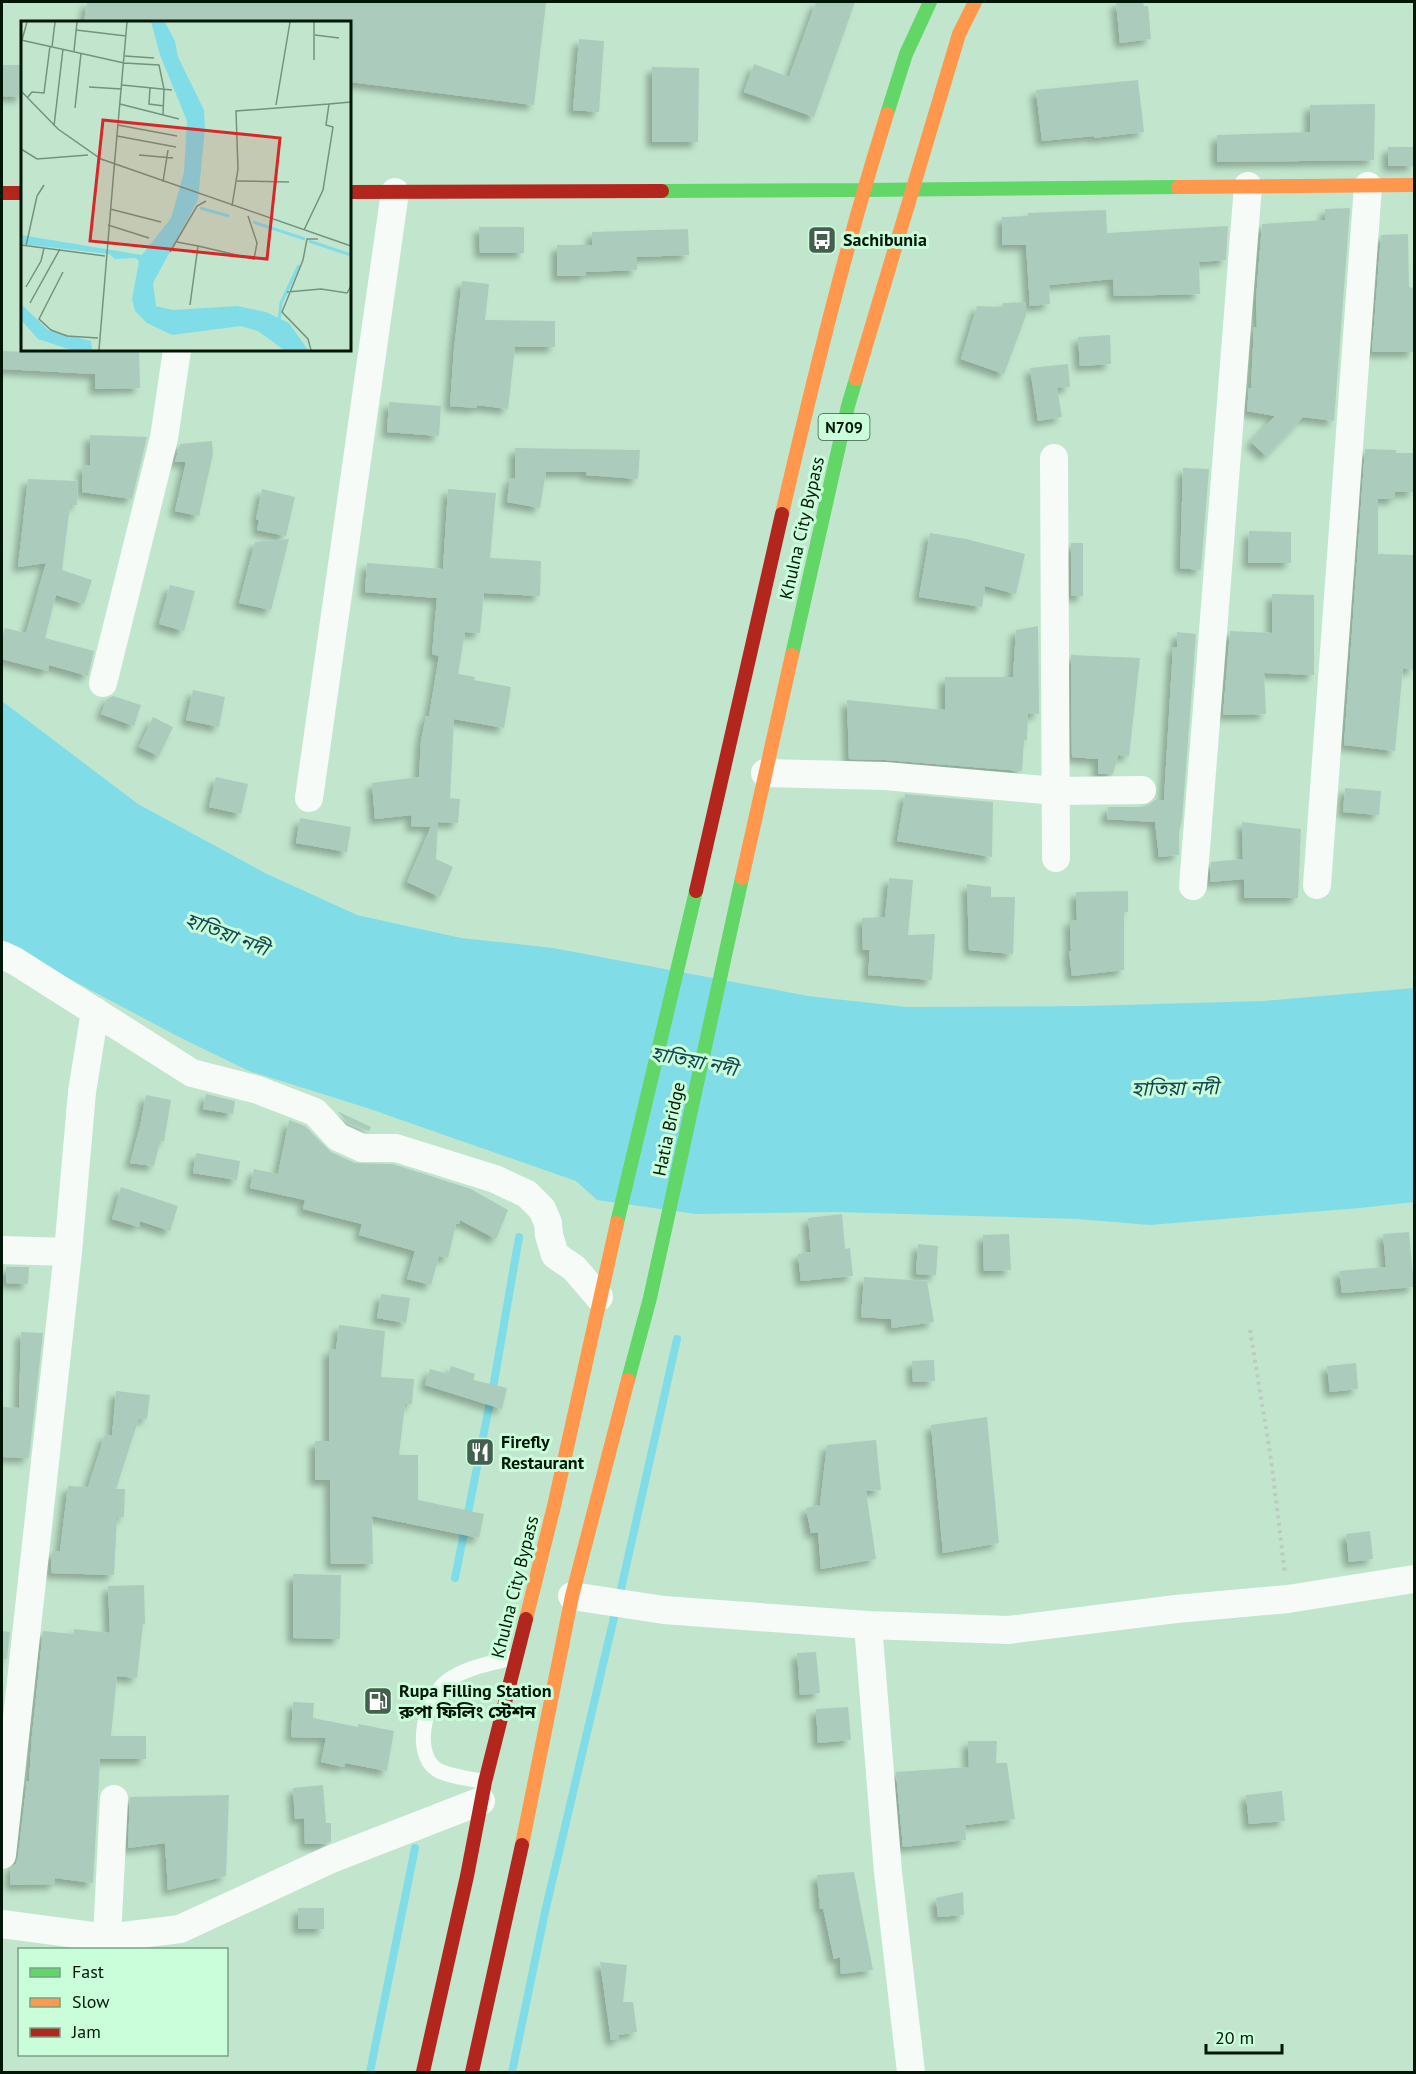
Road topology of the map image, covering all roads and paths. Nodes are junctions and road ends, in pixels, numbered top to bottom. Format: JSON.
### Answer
{"nodes":[{"id":1,"x":930,"y":2,"type":"edge"},
{"id":2,"x":975,"y":2,"type":"edge"},
{"id":3,"x":1414,"y":185,"type":"edge"},
{"id":4,"x":1248,"y":186,"type":"junction"},
{"id":5,"x":1368,"y":186,"type":"junction"},
{"id":6,"x":913,"y":189,"type":"junction"},
{"id":7,"x":863,"y":190,"type":"junction"},
{"id":8,"x":351,"y":192,"type":"edge"},
{"id":9,"x":395,"y":192,"type":"junction"},
{"id":10,"x":2,"y":193,"type":"edge"},
{"id":11,"x":21,"y":193,"type":"edge"},
{"id":12,"x":177,"y":351,"type":"edge"},
{"id":13,"x":1054,"y":458,"type":"dead end"},
{"id":14,"x":103,"y":683,"type":"dead end"},
{"id":15,"x":765,"y":773,"type":"junction"},
{"id":16,"x":1142,"y":790,"type":"dead end"},
{"id":17,"x":1056,"y":792,"type":"junction"},
{"id":18,"x":309,"y":798,"type":"dead end"},
{"id":19,"x":704,"y":856,"type":"joint"},
{"id":20,"x":1056,"y":858,"type":"dead end"},
{"id":21,"x":746,"y":862,"type":"joint"},
{"id":22,"x":1317,"y":885,"type":"dead end"},
{"id":23,"x":1193,"y":886,"type":"dead end"},
{"id":24,"x":2,"y":955,"type":"edge"},
{"id":25,"x":95,"y":1011,"type":"junction"},
{"id":26,"x":2,"y":1250,"type":"edge"},
{"id":27,"x":68,"y":1252,"type":"junction"},
{"id":28,"x":601,"y":1292,"type":"junction"},
{"id":29,"x":1250,"y":1330,"type":"dead end"},
{"id":30,"x":1414,"y":1579,"type":"edge"},
{"id":31,"x":572,"y":1596,"type":"junction"},
{"id":32,"x":1288,"y":1599,"type":"junction"},
{"id":33,"x":867,"y":1625,"type":"junction"},
{"id":34,"x":516,"y":1657,"type":"junction"},
{"id":35,"x":483,"y":1791,"type":"junction"},
{"id":36,"x":114,"y":1799,"type":"dead end"},
{"id":37,"x":2,"y":1856,"type":"edge"},
{"id":38,"x":2,"y":1924,"type":"edge"},
{"id":39,"x":107,"y":1938,"type":"junction"},
{"id":40,"x":423,"y":2073,"type":"edge"},
{"id":41,"x":471,"y":2073,"type":"edge"},
{"id":42,"x":911,"y":2073,"type":"edge"}],
"edges":[{"from":1,"to":7,"type":"main road","name":"Khulna City Bypass","number":"N709"},
{"from":2,"to":6,"type":"main road","name":"Khulna City Bypass","number":"N709"},
{"from":3,"to":5,"type":"main road"},
{"from":4,"to":5,"type":"main road"},
{"from":4,"to":6,"type":"main road"},
{"from":4,"to":23,"type":"street"},
{"from":5,"to":22,"type":"street"},
{"from":6,"to":7,"type":"main road"},
{"from":6,"to":15,"type":"main road","name":"Khulna City Bypass","number":"N709"},
{"from":7,"to":9,"type":"main road"},
{"from":7,"to":19,"type":"main road","name":"Khulna City Bypass","number":"N709"},
{"from":8,"to":9,"type":"main road"},
{"from":9,"to":18,"type":"street"},
{"from":10,"to":11,"type":"main road"},
{"from":12,"to":14,"type":"street"},
{"from":13,"to":17,"type":"street"},
{"from":15,"to":17,"type":"street"},
{"from":15,"to":21,"type":"main road","name":"Khulna City Bypass","number":"N709"},
{"from":16,"to":17,"type":"street"},
{"from":17,"to":20,"type":"street"},
{"from":19,"to":28,"type":"main road","name":"Hatia Bridge","number":"N709"},
{"from":21,"to":31,"type":"main road","name":"Hatia Bridge","number":"N709"},
{"from":24,"to":25,"type":"street"},
{"from":25,"to":27,"type":"street"},
{"from":25,"to":28,"type":"street"},
{"from":26,"to":27,"type":"street"},
{"from":27,"to":37,"type":"street"},
{"from":28,"to":34,"type":"main road","name":"Khulna City Bypass","number":"N709"},
{"from":29,"to":32,"type":"path"},
{"from":30,"to":32,"type":"street"},
{"from":31,"to":33,"type":"street"},
{"from":31,"to":41,"type":"main road","number":"N709"},
{"from":32,"to":33,"type":"street"},
{"from":33,"to":42,"type":"street"},
{"from":34,"to":35,"type":"main road","name":"Khulna City Bypass","number":"N709"},
{"from":34,"to":35,"type":"lane"},
{"from":35,"to":39,"type":"street"},
{"from":35,"to":40,"type":"main road","name":"Khulna City Bypass","number":"N709"},
{"from":36,"to":39,"type":"street"},
{"from":38,"to":39,"type":"street"}]}
